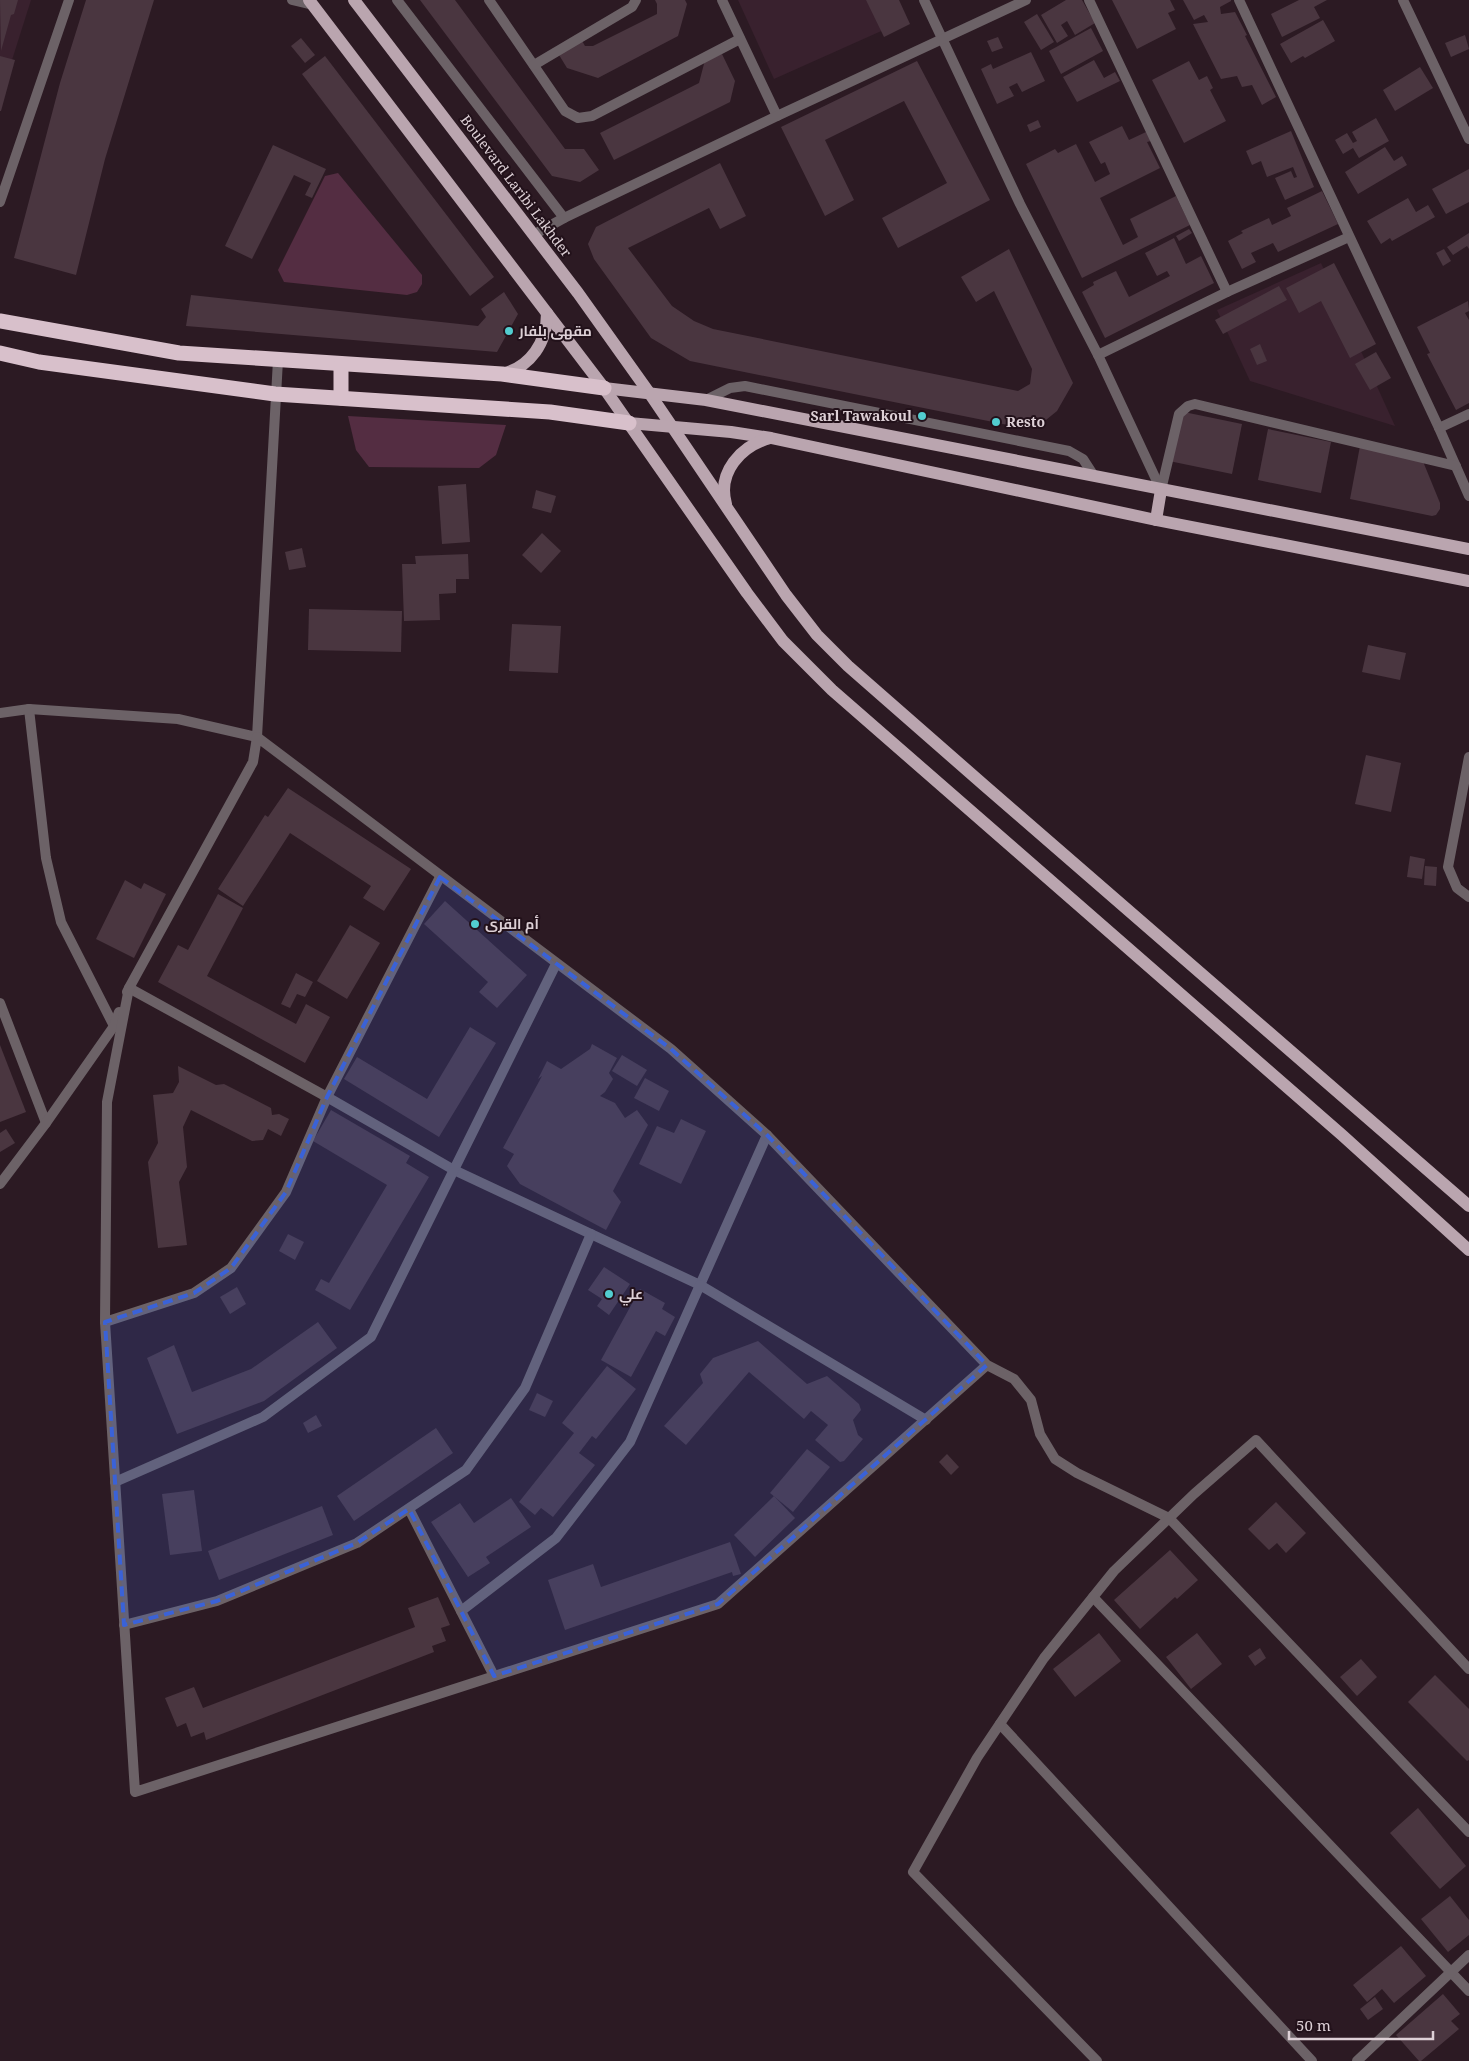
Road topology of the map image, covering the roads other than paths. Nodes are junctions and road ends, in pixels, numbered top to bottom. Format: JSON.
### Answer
{"nodes":[{"id":1,"x":69,"y":0,"type":"edge"},
{"id":2,"x":292,"y":0,"type":"edge"},
{"id":3,"x":354,"y":0,"type":"edge"},
{"id":4,"x":397,"y":0,"type":"edge"},
{"id":5,"x":489,"y":0,"type":"edge"},
{"id":6,"x":636,"y":0,"type":"edge"},
{"id":7,"x":722,"y":0,"type":"edge"},
{"id":8,"x":924,"y":0,"type":"edge"},
{"id":9,"x":1026,"y":0,"type":"edge"},
{"id":10,"x":1089,"y":0,"type":"edge"},
{"id":11,"x":1239,"y":0,"type":"edge"},
{"id":12,"x":1403,"y":0,"type":"edge"},
{"id":13,"x":311,"y":3,"type":"edge"},
{"id":14,"x":740,"y":39,"type":"junction"},
{"id":15,"x":942,"y":39,"type":"junction"},
{"id":16,"x":534,"y":65,"type":"junction"},
{"id":17,"x":776,"y":116,"type":"junction"},
{"id":18,"x":1469,"y":139,"type":"edge"},
{"id":19,"x":0,"y":202,"type":"edge"},
{"id":20,"x":564,"y":218,"type":"junction"},
{"id":21,"x":535,"y":234,"type":"junction"},
{"id":22,"x":1350,"y":236,"type":"junction"},
{"id":23,"x":1227,"y":292,"type":"junction"},
{"id":24,"x":547,"y":313,"type":"junction"},
{"id":25,"x":0,"y":320,"type":"edge"},
{"id":26,"x":0,"y":352,"type":"edge"},
{"id":27,"x":1098,"y":356,"type":"junction"},
{"id":28,"x":278,"y":360,"type":"junction"},
{"id":29,"x":341,"y":364,"type":"junction"},
{"id":30,"x":502,"y":374,"type":"junction"},
{"id":31,"x":604,"y":388,"type":"junction"},
{"id":32,"x":275,"y":394,"type":"junction"},
{"id":33,"x":650,"y":394,"type":"junction"},
{"id":34,"x":341,"y":398,"type":"junction"},
{"id":35,"x":706,"y":400,"type":"junction"},
{"id":36,"x":1469,"y":414,"type":"edge"},
{"id":37,"x":629,"y":423,"type":"junction"},
{"id":38,"x":673,"y":427,"type":"junction"},
{"id":39,"x":1439,"y":428,"type":"junction"},
{"id":40,"x":771,"y":438,"type":"junction"},
{"id":41,"x":1456,"y":466,"type":"junction"},
{"id":42,"x":1094,"y":476,"type":"junction"},
{"id":43,"x":1161,"y":490,"type":"junction"},
{"id":44,"x":1469,"y":496,"type":"edge"},
{"id":45,"x":726,"y":507,"type":"junction"},
{"id":46,"x":1156,"y":520,"type":"junction"},
{"id":47,"x":1469,"y":549,"type":"edge"},
{"id":48,"x":1469,"y":581,"type":"edge"},
{"id":49,"x":29,"y":709,"type":"junction"},
{"id":50,"x":0,"y":713,"type":"edge"},
{"id":51,"x":257,"y":737,"type":"junction"},
{"id":52,"x":1469,"y":757,"type":"edge"},
{"id":53,"x":440,"y":877,"type":"junction"},
{"id":54,"x":1469,"y":897,"type":"edge"},
{"id":55,"x":556,"y":964,"type":"junction"},
{"id":56,"x":129,"y":988,"type":"junction"},
{"id":57,"x":0,"y":1003,"type":"edge"},
{"id":58,"x":114,"y":1026,"type":"junction"},
{"id":59,"x":327,"y":1097,"type":"junction"},
{"id":60,"x":46,"y":1123,"type":"junction"},
{"id":61,"x":767,"y":1135,"type":"junction"},
{"id":62,"x":454,"y":1170,"type":"junction"},
{"id":63,"x":0,"y":1184,"type":"edge"},
{"id":64,"x":1469,"y":1206,"type":"edge"},
{"id":65,"x":591,"y":1234,"type":"junction"},
{"id":66,"x":1469,"y":1250,"type":"edge"},
{"id":67,"x":700,"y":1285,"type":"junction"},
{"id":68,"x":105,"y":1322,"type":"junction"},
{"id":69,"x":987,"y":1364,"type":"junction"},
{"id":70,"x":926,"y":1420,"type":"junction"},
{"id":71,"x":115,"y":1482,"type":"junction"},
{"id":72,"x":409,"y":1509,"type":"junction"},
{"id":73,"x":1169,"y":1518,"type":"junction"},
{"id":74,"x":1093,"y":1597,"type":"junction"},
{"id":75,"x":461,"y":1611,"type":"junction"},
{"id":76,"x":124,"y":1625,"type":"junction"},
{"id":77,"x":1469,"y":1669,"type":"edge"},
{"id":78,"x":494,"y":1676,"type":"junction"},
{"id":79,"x":1000,"y":1724,"type":"junction"},
{"id":80,"x":1469,"y":1832,"type":"edge"},
{"id":81,"x":1469,"y":1954,"type":"edge"},
{"id":82,"x":1450,"y":1972,"type":"junction"},
{"id":83,"x":1469,"y":1991,"type":"edge"},
{"id":84,"x":1097,"y":2061,"type":"edge"},
{"id":85,"x":1312,"y":2061,"type":"edge"},
{"id":86,"x":1357,"y":2061,"type":"edge"}],
"edges":[{"from":1,"to":19,"type":"street"},
{"from":2,"to":13,"type":"street"},
{"from":3,"to":21,"type":"main road","name":"Boulevard Laribi Lakhder"},
{"from":4,"to":20,"type":"street"},
{"from":5,"to":16,"type":"street"},
{"from":6,"to":16,"type":"street"},
{"from":7,"to":14,"type":"street"},
{"from":8,"to":15,"type":"street"},
{"from":9,"to":15,"type":"street"},
{"from":10,"to":23,"type":"street"},
{"from":11,"to":22,"type":"street"},
{"from":12,"to":18,"type":"street"},
{"from":13,"to":24,"type":"main road"},
{"from":14,"to":16,"type":"street"},
{"from":14,"to":17,"type":"street"},
{"from":15,"to":17,"type":"street"},
{"from":15,"to":27,"type":"street"},
{"from":17,"to":20,"type":"street"},
{"from":20,"to":21,"type":"street"},
{"from":21,"to":33,"type":"main road","name":"Boulevard Laribi Lakhder"},
{"from":22,"to":23,"type":"street"},
{"from":22,"to":39,"type":"street"},
{"from":23,"to":27,"type":"street"},
{"from":24,"to":30,"type":"main road"},
{"from":24,"to":31,"type":"main road"},
{"from":25,"to":28,"type":"highway"},
{"from":26,"to":32,"type":"highway"},
{"from":27,"to":43,"type":"street"},
{"from":28,"to":29,"type":"highway"},
{"from":28,"to":32,"type":"street"},
{"from":29,"to":30,"type":"highway"},
{"from":29,"to":34,"type":"highway"},
{"from":30,"to":31,"type":"highway"},
{"from":31,"to":33,"type":"main road"},
{"from":31,"to":37,"type":"main road"},
{"from":32,"to":34,"type":"highway"},
{"from":32,"to":51,"type":"street"},
{"from":33,"to":35,"type":"main road"},
{"from":33,"to":38,"type":"main road","name":"Boulevard Laribi Lakhder"},
{"from":34,"to":37,"type":"highway"},
{"from":35,"to":42,"type":"main road"},
{"from":35,"to":42,"type":"street"},
{"from":36,"to":39,"type":"street"},
{"from":37,"to":38,"type":"main road"},
{"from":37,"to":66,"type":"main road"},
{"from":38,"to":40,"type":"main road"},
{"from":38,"to":45,"type":"main road","name":"Boulevard Laribi Lakhder"},
{"from":39,"to":41,"type":"street"},
{"from":40,"to":45,"type":"main road"},
{"from":40,"to":46,"type":"main road"},
{"from":41,"to":43,"type":"street"},
{"from":41,"to":44,"type":"street"},
{"from":42,"to":43,"type":"main road"},
{"from":43,"to":46,"type":"main road"},
{"from":43,"to":47,"type":"main road"},
{"from":45,"to":64,"type":"main road","name":"Boulevard Laribi Lakhder"},
{"from":46,"to":48,"type":"main road"},
{"from":49,"to":50,"type":"street"},
{"from":49,"to":51,"type":"street"},
{"from":49,"to":58,"type":"street"},
{"from":51,"to":53,"type":"street"},
{"from":51,"to":56,"type":"street"},
{"from":52,"to":54,"type":"street"},
{"from":53,"to":55,"type":"street"},
{"from":53,"to":59,"type":"street"},
{"from":55,"to":61,"type":"street"},
{"from":55,"to":62,"type":"street"},
{"from":56,"to":58,"type":"street"},
{"from":56,"to":59,"type":"street"},
{"from":56,"to":68,"type":"street"},
{"from":57,"to":60,"type":"street"},
{"from":58,"to":60,"type":"street"},
{"from":59,"to":62,"type":"street"},
{"from":59,"to":68,"type":"street"},
{"from":60,"to":63,"type":"street"},
{"from":61,"to":67,"type":"street"},
{"from":61,"to":69,"type":"street"},
{"from":62,"to":65,"type":"street"},
{"from":62,"to":71,"type":"street"},
{"from":65,"to":67,"type":"street"},
{"from":65,"to":72,"type":"street"},
{"from":67,"to":70,"type":"street"},
{"from":67,"to":75,"type":"street"},
{"from":68,"to":71,"type":"street"},
{"from":69,"to":70,"type":"street"},
{"from":69,"to":73,"type":"street"},
{"from":70,"to":78,"type":"street"},
{"from":71,"to":76,"type":"street"},
{"from":72,"to":75,"type":"street"},
{"from":72,"to":76,"type":"street"},
{"from":73,"to":74,"type":"street"},
{"from":73,"to":77,"type":"street"},
{"from":73,"to":80,"type":"street"},
{"from":74,"to":79,"type":"street"},
{"from":74,"to":82,"type":"street"},
{"from":75,"to":78,"type":"street"},
{"from":76,"to":78,"type":"street"},
{"from":79,"to":84,"type":"street"},
{"from":79,"to":85,"type":"street"},
{"from":81,"to":82,"type":"street"},
{"from":82,"to":83,"type":"street"},
{"from":82,"to":86,"type":"street"}]}
